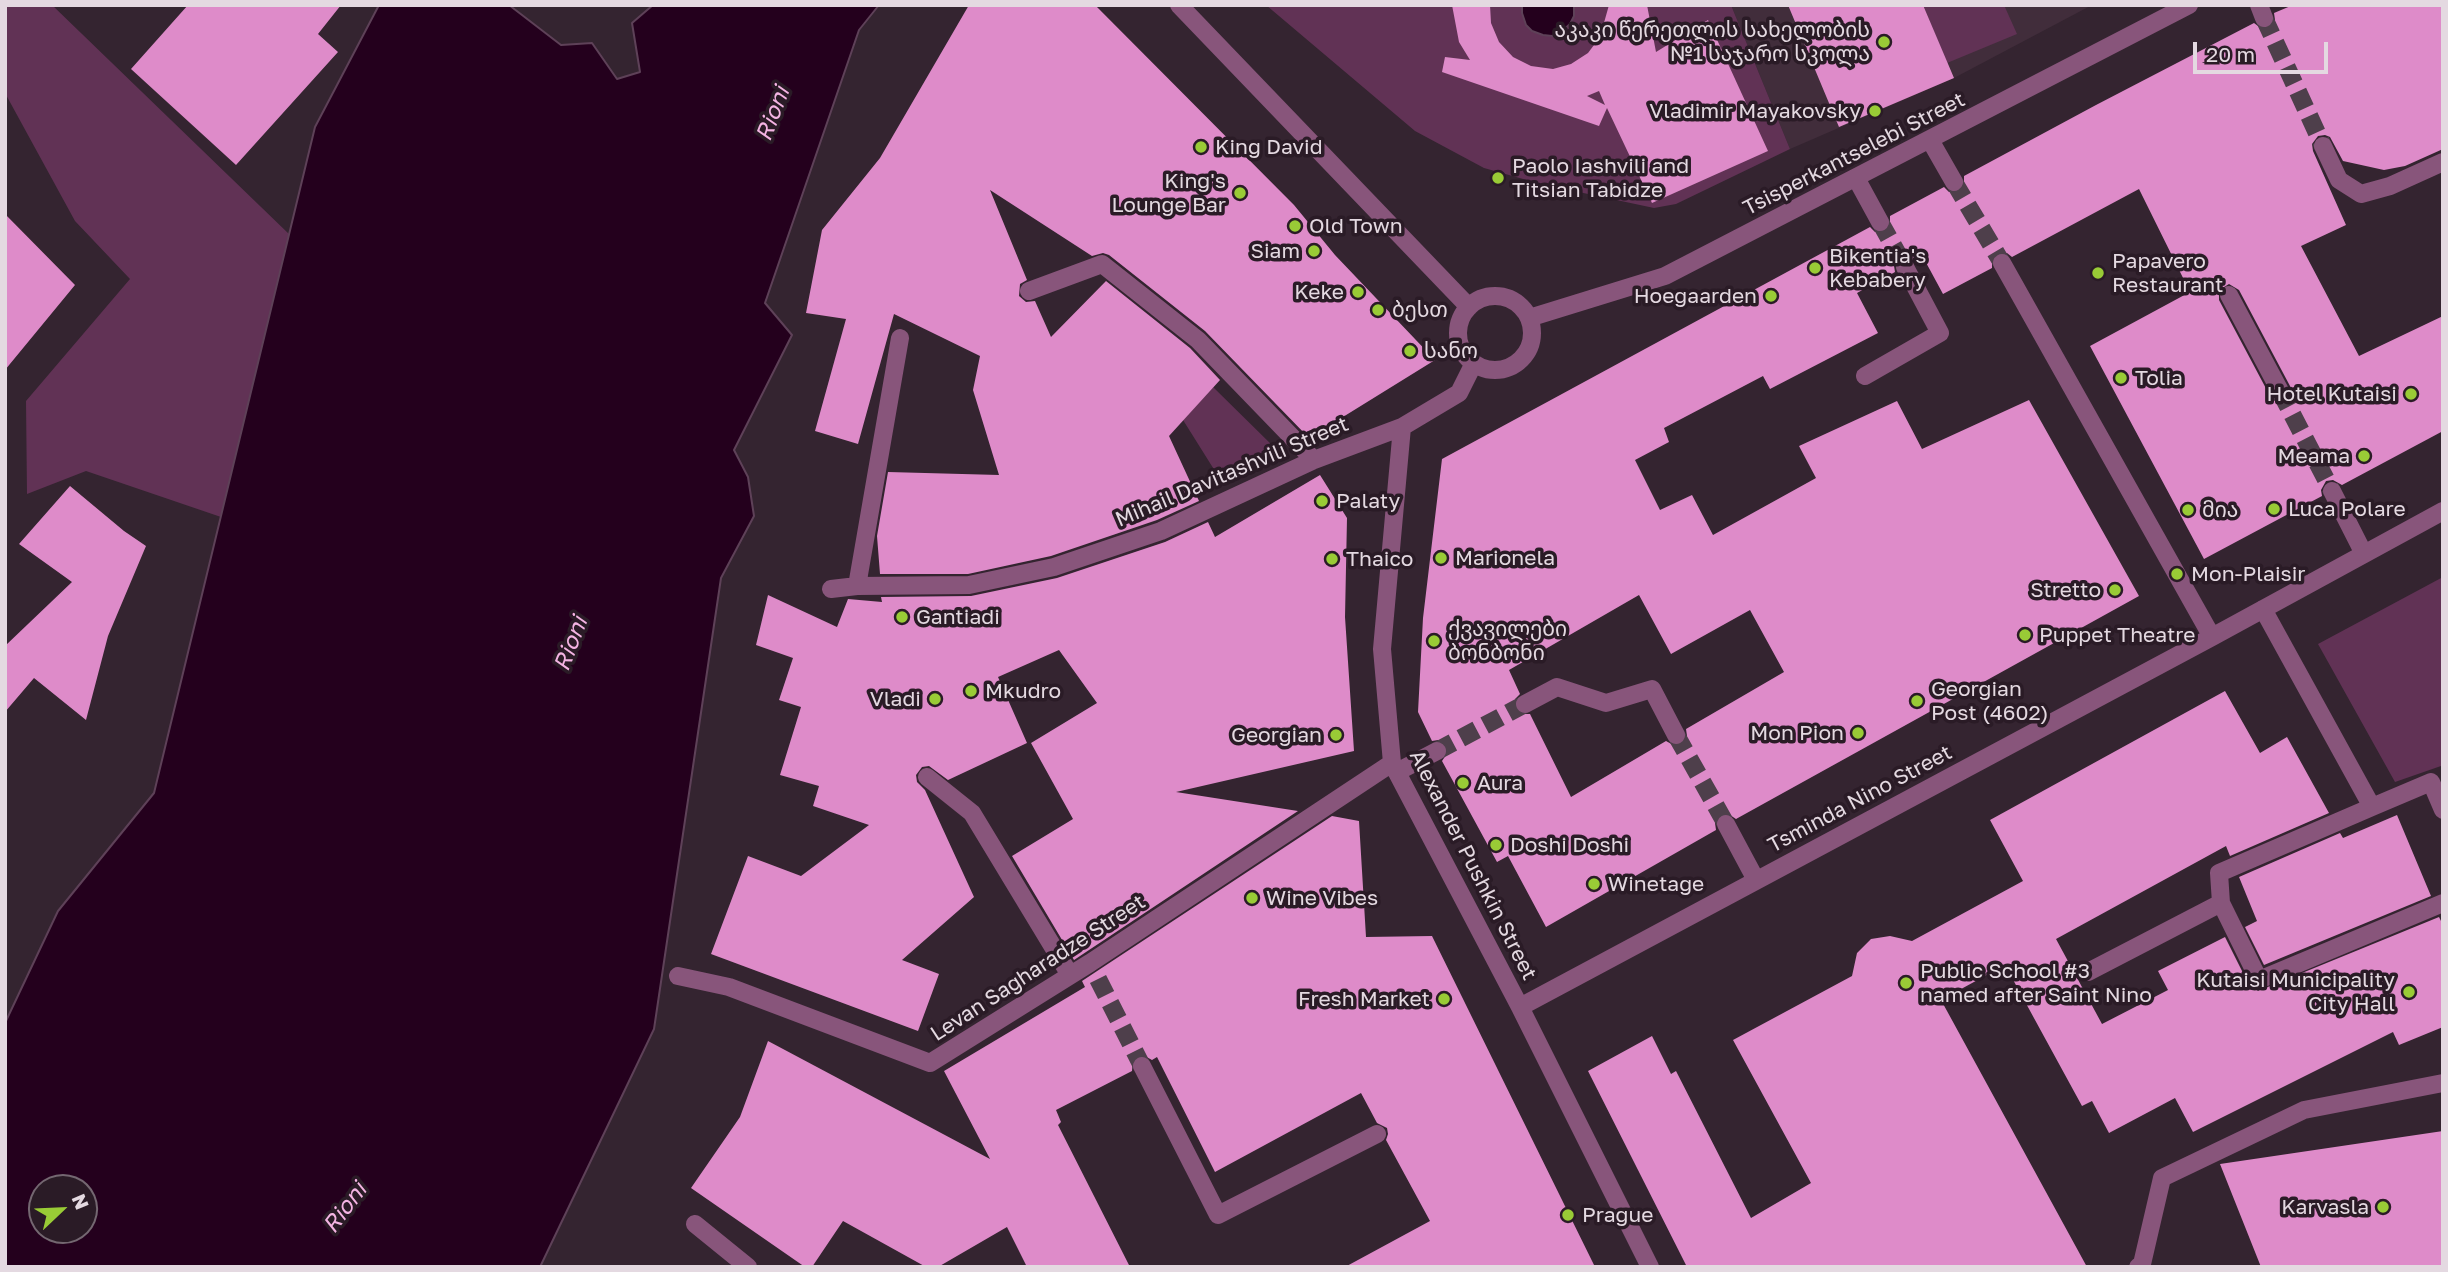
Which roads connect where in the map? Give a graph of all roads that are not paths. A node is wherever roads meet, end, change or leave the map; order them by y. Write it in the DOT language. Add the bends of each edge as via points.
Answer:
graph roads {
  1 [pos="1179,5"];
  2 [pos="2189,5"];
  3 [pos="1930,140"];
  4 [pos="2323,146"];
  5 [pos="2443,162"];
  6 [pos="1856,178"];
  7 [pos="1954,182"];
  8 [pos="1880,222"];
  9 [pos="2002,263"];
  10 [pos="1905,267"];
  11 [pos="1029,291"];
  12 [pos="2229,295"];
  13 [pos="1469,307"];
  14 [pos="1529,318"];
  15 [pos="900,338"];
  16 [pos="1474,363"];
  17 [pos="1865,376"];
  18 [pos="2280,391"];
  19 [pos="1402,427"];
  20 [pos="1314,460"];
  21 [pos="2332,491"];
  22 [pos="2443,511"];
  23 [pos="2364,554"];
  24 [pos="857,586"];
  25 [pos="831,589"];
  26 [pos="2263,609"];
  27 [pos="2212,637"];
  28 [pos="1525,704"];
  29 [pos="1676,735"];
  30 [pos="1437,751"];
  31 [pos="1395,767"];
  32 [pos="927,777"];
  33 [pos="2372,807"];
  34 [pos="2443,810"];
  35 [pos="1726,824"];
  36 [pos="1756,880"];
  37 [pos="2443,903"];
  38 [pos="2221,904"];
  39 [pos="2088,972"];
  40 [pos="1070,975"];
  41 [pos="678,976"];
  42 [pos="1520,1007"];
  43 [pos="1142,1066"];
  44 [pos="2443,1083"];
  45 [pos="1377,1134"];
  46 [pos="695,1224"];
  47 [pos="748,1267"];
  48 [pos="1650,1267"];
  49 [pos="2138,1267"];
  1 -- 13 [label="street"];
  2 -- 3 [label="street, Tsisperkantselebi Street"];
  3 -- 6 [label="street, Tsisperkantselebi Street"];
  3 -- 7 [label="street"];
  4 -- 5 [label="street" via="2339,180 2361,194 2390,187"];
  6 -- 8 [label="street"];
  6 -- 14 [label="street, Tsisperkantselebi Street" via="1665,276"];
  9 -- 27 [label="street"];
  10 -- 17 [label="street" via="1940,333"];
  11 -- 20 [label="street" via="1102,264 1198,340"];
  12 -- 18 [label="street"];
  13 -- 14 [label="street" via="1492,296 1507,298"];
  13 -- 16 [label="street" via="1458,333"];
  14 -- 16 [label="street" via="1530,346 1519,362 1501,370"];
  15 -- 24 [label="street"];
  16 -- 19 [label="street" via="1459,393"];
  19 -- 20 [label="street, Mihail Davitashvili Street"];
  19 -- 31 [label="street, Alexander Pushkin Street" via="1381,649"];
  20 -- 24 [label="street, Mihail Davitashvili Street" via="1161,531 1054,567 969,585"];
  21 -- 23 [label="street"];
  22 -- 23 [label="street, Tsminda Nino Street"];
  23 -- 26 [label="street, Tsminda Nino Street"];
  24 -- 25 [label="street, Mihail Davitashvili Street"];
  26 -- 27 [label="street, Tsminda Nino Street"];
  26 -- 33 [label="street"];
  27 -- 36 [label="street, Tsminda Nino Street"];
  28 -- 29 [label="street" via="1557,687 1606,703 1652,689"];
  30 -- 31 [label="street, Levan Sagharadze Street"];
  31 -- 40 [label="street, Levan Sagharadze Street" via="1094,971"];
  31 -- 42 [label="street, Alexander Pushkin Street"];
  32 -- 40 [label="street" via="972,813"];
  33 -- 34 [label="street" via="2431,782"];
  33 -- 38 [label="street" via="2219,873"];
  35 -- 36 [label="street"];
  36 -- 42 [label="street, Tsminda Nino Street"];
  37 -- 38 [label="street" via="2259,980"];
  38 -- 39 [label="street"];
  40 -- 41 [label="street, Levan Sagharadze Street" via="930,1063 729,987"];
  42 -- 48 [label="street, Alexander Pushkin Street"];
  43 -- 45 [label="street" via="1218,1215"];
  44 -- 49 [label="street" via="2304,1110 2162,1178"];
  46 -- 47 [label="street"];
}
